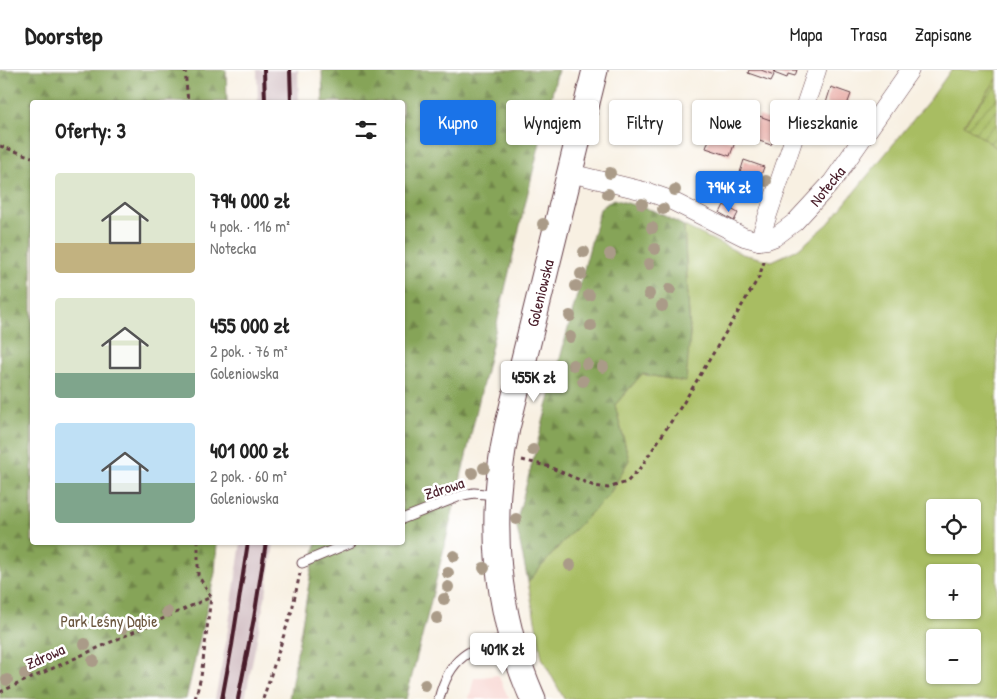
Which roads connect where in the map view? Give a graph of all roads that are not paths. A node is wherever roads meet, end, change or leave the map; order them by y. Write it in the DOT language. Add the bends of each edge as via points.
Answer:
graph roads {
  1 [pos="595,70"];
  2 [pos="817,70"];
  3 [pos="910,70"];
  4 [pos="570,173"];
  5 [pos="759,241"];
  6 [pos="498,495"];
  7 [pos="405,519"];
  8 [pos="345,545"];
  9 [pos="302,563"];
  10 [pos="511,636"];
  11 [pos="439,699"];
  12 [pos="533,699"];
  1 -- 4 [label="street, Goleniowska"];
  2 -- 5 [label="street"];
  3 -- 5 [label="street, Notecka" via="832,182 795,222 775,237"];
  4 -- 5 [label="street" via="668,199 744,237"];
  4 -- 6 [label="street, Goleniowska" via="502,456"];
  6 -- 7 [label="lane, Zdrowa" via="463,495"];
  6 -- 10 [label="street, Goleniowska" via="496,529 500,583"];
  8 -- 9 [label="lane"];
  10 -- 11 [label="lane" via="474,650 458,660 445,678"];
  10 -- 12 [label="street, Goleniowska"];
}
